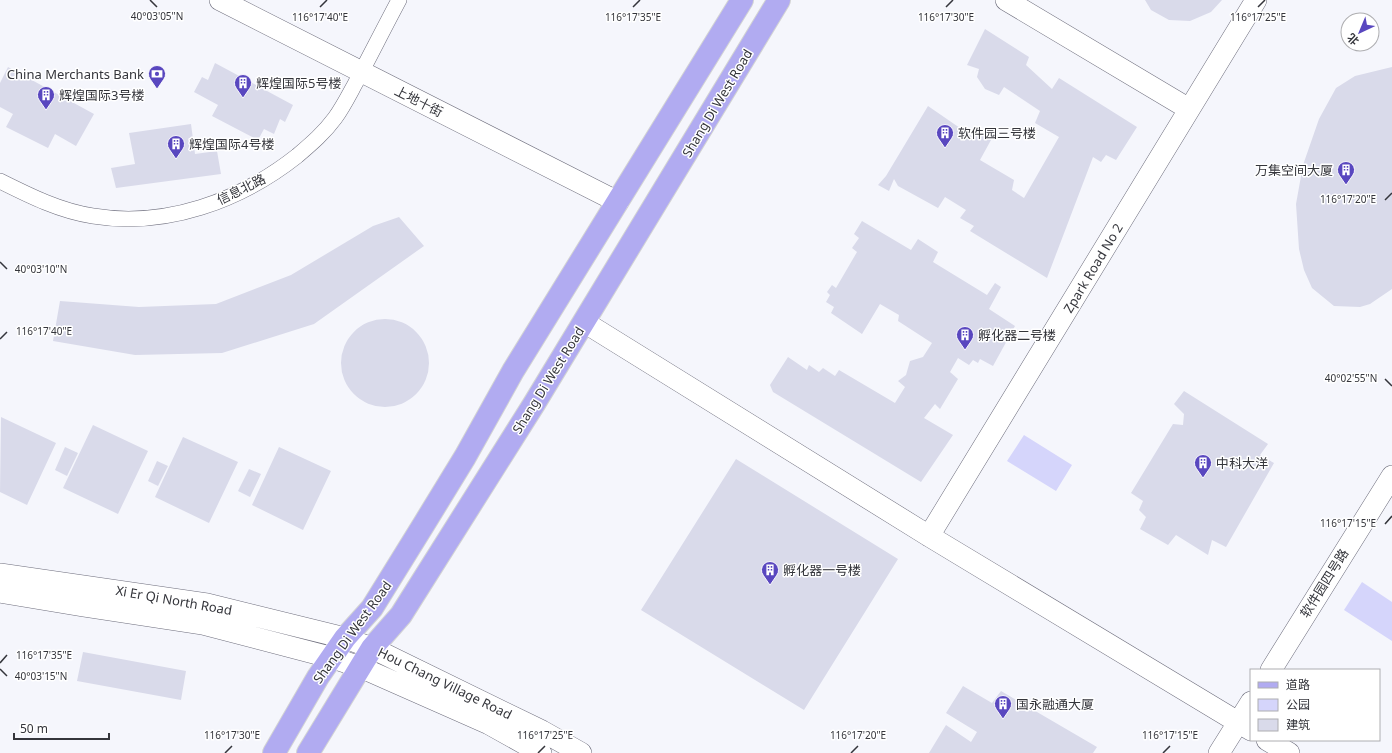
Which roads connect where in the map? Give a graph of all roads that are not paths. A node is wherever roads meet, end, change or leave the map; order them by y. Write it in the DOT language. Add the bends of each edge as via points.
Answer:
graph roads {
  1 [pos="220,0"];
  2 [pos="398,0"];
  3 [pos="742,0"];
  4 [pos="779,0"];
  5 [pos="1006,0"];
  6 [pos="1256,0"];
  7 [pos="362,72"];
  8 [pos="1190,109"];
  9 [pos="0,181"];
  10 [pos="618,202"];
  11 [pos="584,322"];
  12 [pos="1392,476"];
  13 [pos="929,536"];
  14 [pos="0,574"];
  15 [pos="0,592"];
  16 [pos="345,638"];
  17 [pos="372,648"];
  18 [pos="333,658"];
  19 [pos="360,667"];
  20 [pos="1272,669"];
  21 [pos="1250,706"];
  22 [pos="1245,726"];
  23 [pos="1269,741"];
  24 [pos="274,753"];
  25 [pos="308,753"];
  26 [pos="541,753"];
  27 [pos="581,753"];
  28 [pos="1219,753"];
  29 [pos="1289,753"];
  1 -- 7 [label="street, 上地十街"];
  2 -- 7 [label="street, 信息北路"];
  3 -- 10 [label="main road, Shang Di West Road"];
  4 -- 11 [label="main road, Shang Di West Road"];
  5 -- 8 [label="street"];
  6 -- 8 [label="street, Zpark Road No 2"];
  7 -- 9 [label="street, 信息北路" via="335,118 316,140 281,168 245,190 214,203 154,218 92,216 55,207"];
  7 -- 10 [label="street, 上地十街"];
  8 -- 13 [label="street, Zpark Road No 2"];
  10 -- 16 [label="main road, Shang Di West Road" via="513,371 465,457 372,608"];
  11 -- 13 [label="street"];
  11 -- 17 [label="main road, Shang Di West Road" via="401,615"];
  12 -- 20 [label="street, 软件园四号路"];
  13 -- 22 [label="street"];
  14 -- 16 [label="street, Xi Er Qi North Road" via="207,604"];
  15 -- 18 [label="street, Xi Er Qi North Road" via="203,624"];
  16 -- 17 [label="street, Xi Er Qi North Road"];
  16 -- 18 [label="main road, Shang Di West Road"];
  17 -- 19 [label="main road, Shang Di West Road"];
  17 -- 27 [label="street, Hou Chang Village Road" via="542,731"];
  18 -- 19 [label="street, Xi Er Qi North Road"];
  18 -- 24 [label="main road, Shang Di West Road" via="318,677"];
  19 -- 25 [label="main road, Shang Di West Road"];
  19 -- 26 [label="street, Hou Chang Village Road" via="489,724"];
  21 -- 22 [label="street"];
  22 -- 28 [label="street"];
  23 -- 29 [label="street"];
}
